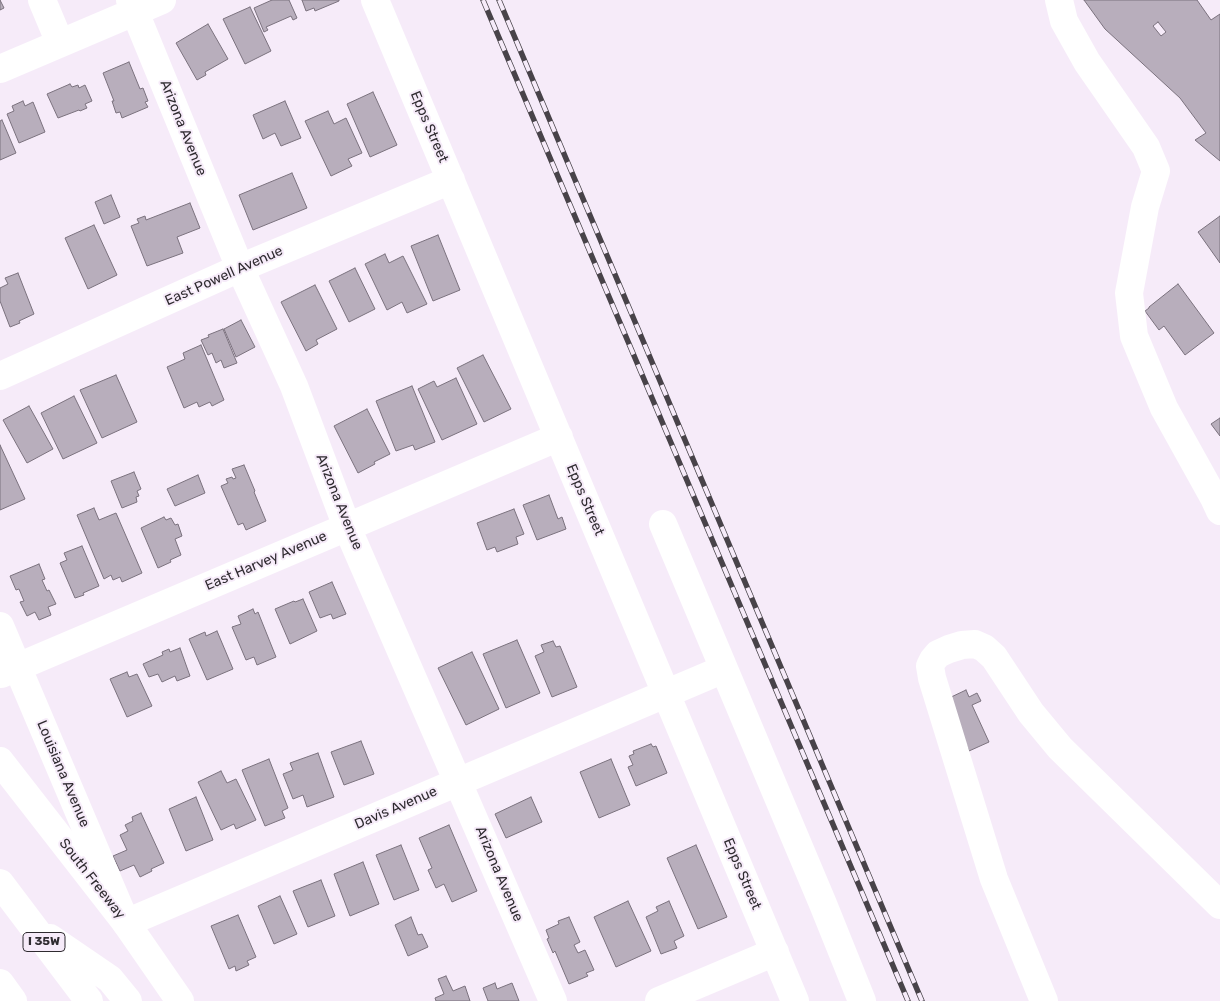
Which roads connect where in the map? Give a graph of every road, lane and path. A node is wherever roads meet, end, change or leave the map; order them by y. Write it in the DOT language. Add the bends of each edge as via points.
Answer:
graph roads {
  1 [pos="42,0"];
  2 [pos="162,0"];
  3 [pos="375,0"];
  4 [pos="1060,0"];
  5 [pos="132,6"];
  6 [pos="60,43"];
  7 [pos="0,69"];
  8 [pos="451,180"];
  9 [pos="240,268"];
  10 [pos="0,376"];
  11 [pos="559,437"];
  12 [pos="1220,511"];
  13 [pos="663,524"];
  14 [pos="348,527"];
  15 [pos="0,626"];
  16 [pos="724,669"];
  17 [pos="9,670"];
  18 [pos="667,694"];
  19 [pos="0,760"];
  20 [pos="459,782"];
  21 [pos="0,882"];
  22 [pos="1220,905"];
  23 [pos="126,923"];
  24 [pos="33,927"];
  25 [pos="775,952"];
  26 [pos="0,983"];
  27 [pos="13,1001"];
  28 [pos="89,1001"];
  29 [pos="128,1001"];
  30 [pos="180,1001"];
  31 [pos="553,1001"];
  32 [pos="659,1001"];
  33 [pos="795,1001"];
  34 [pos="862,1001"];
  35 [pos="1044,1001"];
  1 -- 6 [label="main road"];
  2 -- 5 [label="main road"];
  3 -- 8 [label="main road, Epps Street"];
  4 -- 12 [label="main road" via="1068,29 1146,147 1156,171 1145,207 1129,293 1134,336 1164,408"];
  5 -- 6 [label="main road"];
  5 -- 9 [label="main road, Arizona Avenue"];
  6 -- 7 [label="main road"];
  8 -- 9 [label="main road, East Powell Avenue"];
  8 -- 11 [label="main road, Epps Street"];
  9 -- 10 [label="main road, East Powell Avenue"];
  9 -- 14 [label="main road, Arizona Avenue" via="294,386"];
  11 -- 14 [label="main road, East Harvey Avenue"];
  11 -- 18 [label="main road, Epps Street"];
  13 -- 16 [label="main road"];
  14 -- 17 [label="main road, East Harvey Avenue"];
  14 -- 20 [label="main road, Arizona Avenue"];
  15 -- 17 [label="main road, Louisiana Avenue"];
  16 -- 18 [label="main road, Davis Avenue"];
  16 -- 34 [label="main road"];
  17 -- 23 [label="main road, Louisiana Avenue"];
  18 -- 20 [label="main road, Davis Avenue"];
  18 -- 25 [label="main road, Epps Street"];
  19 -- 23 [label="main road, South Freeway"];
  20 -- 23 [label="main road, Davis Avenue"];
  20 -- 31 [label="main road, Arizona Avenue"];
  21 -- 24 [label="main road, I 35W"];
  22 -- 35 [label="main road" via="1060,748 1031,713 994,657 984,648 975,644 962,645 938,654 930,666 932,678 994,880"];
  23 -- 30 [label="main road, South Freeway"];
  24 -- 28 [label="main road, I 35W"];
  24 -- 29 [label="main road" via="110,979"];
  25 -- 32 [label="main road"];
  25 -- 33 [label="main road, Epps Street"];
  26 -- 27 [label="main road"];
}
